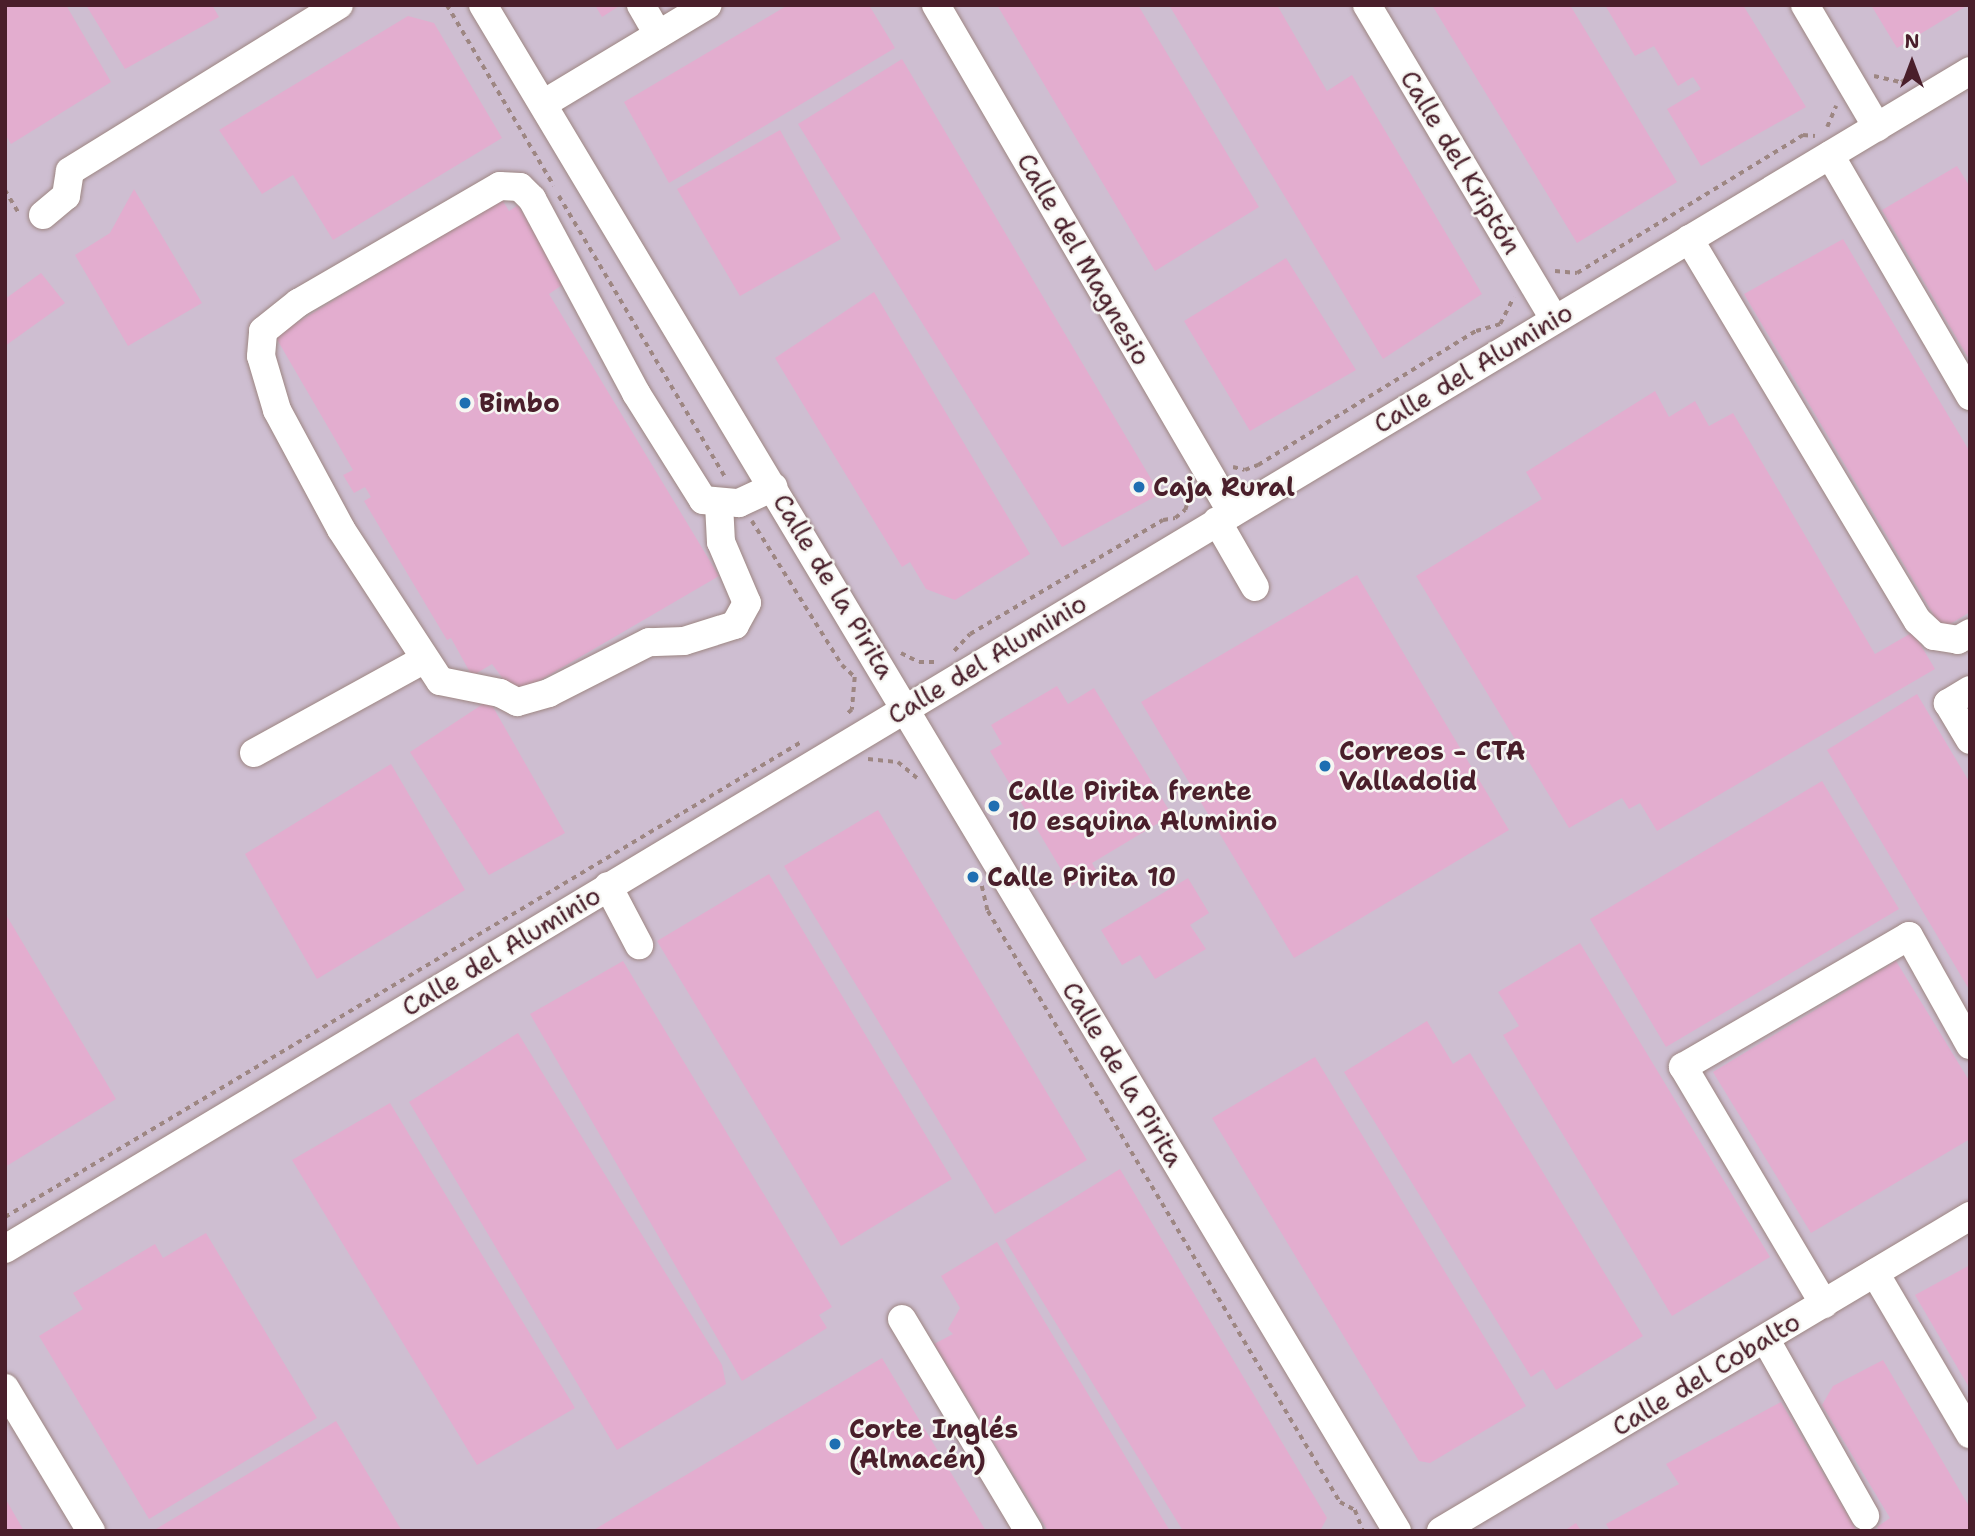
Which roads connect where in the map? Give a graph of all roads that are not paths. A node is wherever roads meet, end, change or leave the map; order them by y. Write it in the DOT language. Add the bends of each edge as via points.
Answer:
graph roads {
  1 [pos="339,5"];
  2 [pos="483,5"];
  3 [pos="641,5"];
  4 [pos="709,5"];
  5 [pos="936,5"];
  6 [pos="1367,5"];
  7 [pos="1805,5"];
  8 [pos="658,35"];
  9 [pos="1970,71"];
  10 [pos="543,104"];
  11 [pos="1877,127"];
  12 [pos="1830,155"];
  13 [pos="43,215"];
  14 [pos="1689,239"];
  15 [pos="1554,319"];
  16 [pos="1970,396"];
  17 [pos="774,487"];
  18 [pos="730,503"];
  19 [pos="1224,517"];
  20 [pos="1255,587"];
  21 [pos="1970,633"];
  22 [pos="425,659"];
  23 [pos="1970,690"];
  24 [pos="906,706"];
  25 [pos="1970,740"];
  26 [pos="254,753"];
  27 [pos="608,886"];
  28 [pos="639,945"];
  29 [pos="1970,1045"];
  30 [pos="1970,1216"];
  31 [pos="5,1249"];
  32 [pos="1875,1273"];
  33 [pos="1824,1304"];
  34 [pos="902,1319"];
  35 [pos="1766,1339"];
  36 [pos="5,1388"];
  37 [pos="1970,1434"];
  38 [pos="1865,1516"];
  39 [pos="91,1531"];
  40 [pos="1029,1531"];
  41 [pos="1397,1531"];
  42 [pos="1441,1531"];
  1 -- 13 [label="street" via="70,171 66,196"];
  2 -- 10 [label="street, Calle de la Pirita"];
  3 -- 8 [label="street"];
  4 -- 8 [label="street"];
  5 -- 19 [label="street, Calle del Magnesio"];
  6 -- 15 [label="street, Calle del Kriptón"];
  7 -- 11 [label="street"];
  8 -- 10 [label="street"];
  9 -- 11 [label="street, Calle del Aluminio"];
  10 -- 17 [label="street, Calle de la Pirita"];
  11 -- 12 [label="street, Calle del Aluminio"];
  12 -- 14 [label="street, Calle del Aluminio"];
  12 -- 16 [label="street"];
  14 -- 15 [label="street, Calle del Aluminio"];
  14 -- 21 [label="street" via="1919,621 1934,636 1958,640"];
  15 -- 19 [label="street, Calle del Aluminio"];
  17 -- 18 [label="street"];
  17 -- 24 [label="street, Calle de la Pirita"];
  18 -- 22 [label="street" via="721,542 747,603 735,625 684,641 649,642 549,693 517,702 500,693 440,681"];
  18 -- 22 [label="street" via="703,500 636,393 532,199 520,187 500,187 298,303 263,331 261,356 277,410 341,529"];
  19 -- 20 [label="street, Calle del Magnesio"];
  19 -- 24 [label="street, Calle del Aluminio"];
  22 -- 26 [label="street"];
  23 -- 25 [label="street" via="1948,703"];
  24 -- 27 [label="street, Calle del Aluminio"];
  24 -- 41 [label="street, Calle de la Pirita"];
  27 -- 28 [label="street"];
  27 -- 31 [label="street, Calle del Aluminio"];
  29 -- 33 [label="street" via="1909,936 1683,1067"];
  30 -- 32 [label="street, Calle del Cobalto"];
  32 -- 33 [label="street, Calle del Cobalto"];
  32 -- 37 [label="street"];
  33 -- 35 [label="street, Calle del Cobalto"];
  34 -- 40 [label="street"];
  35 -- 38 [label="street"];
  35 -- 42 [label="street, Calle del Cobalto"];
  36 -- 39 [label="street"];
}
